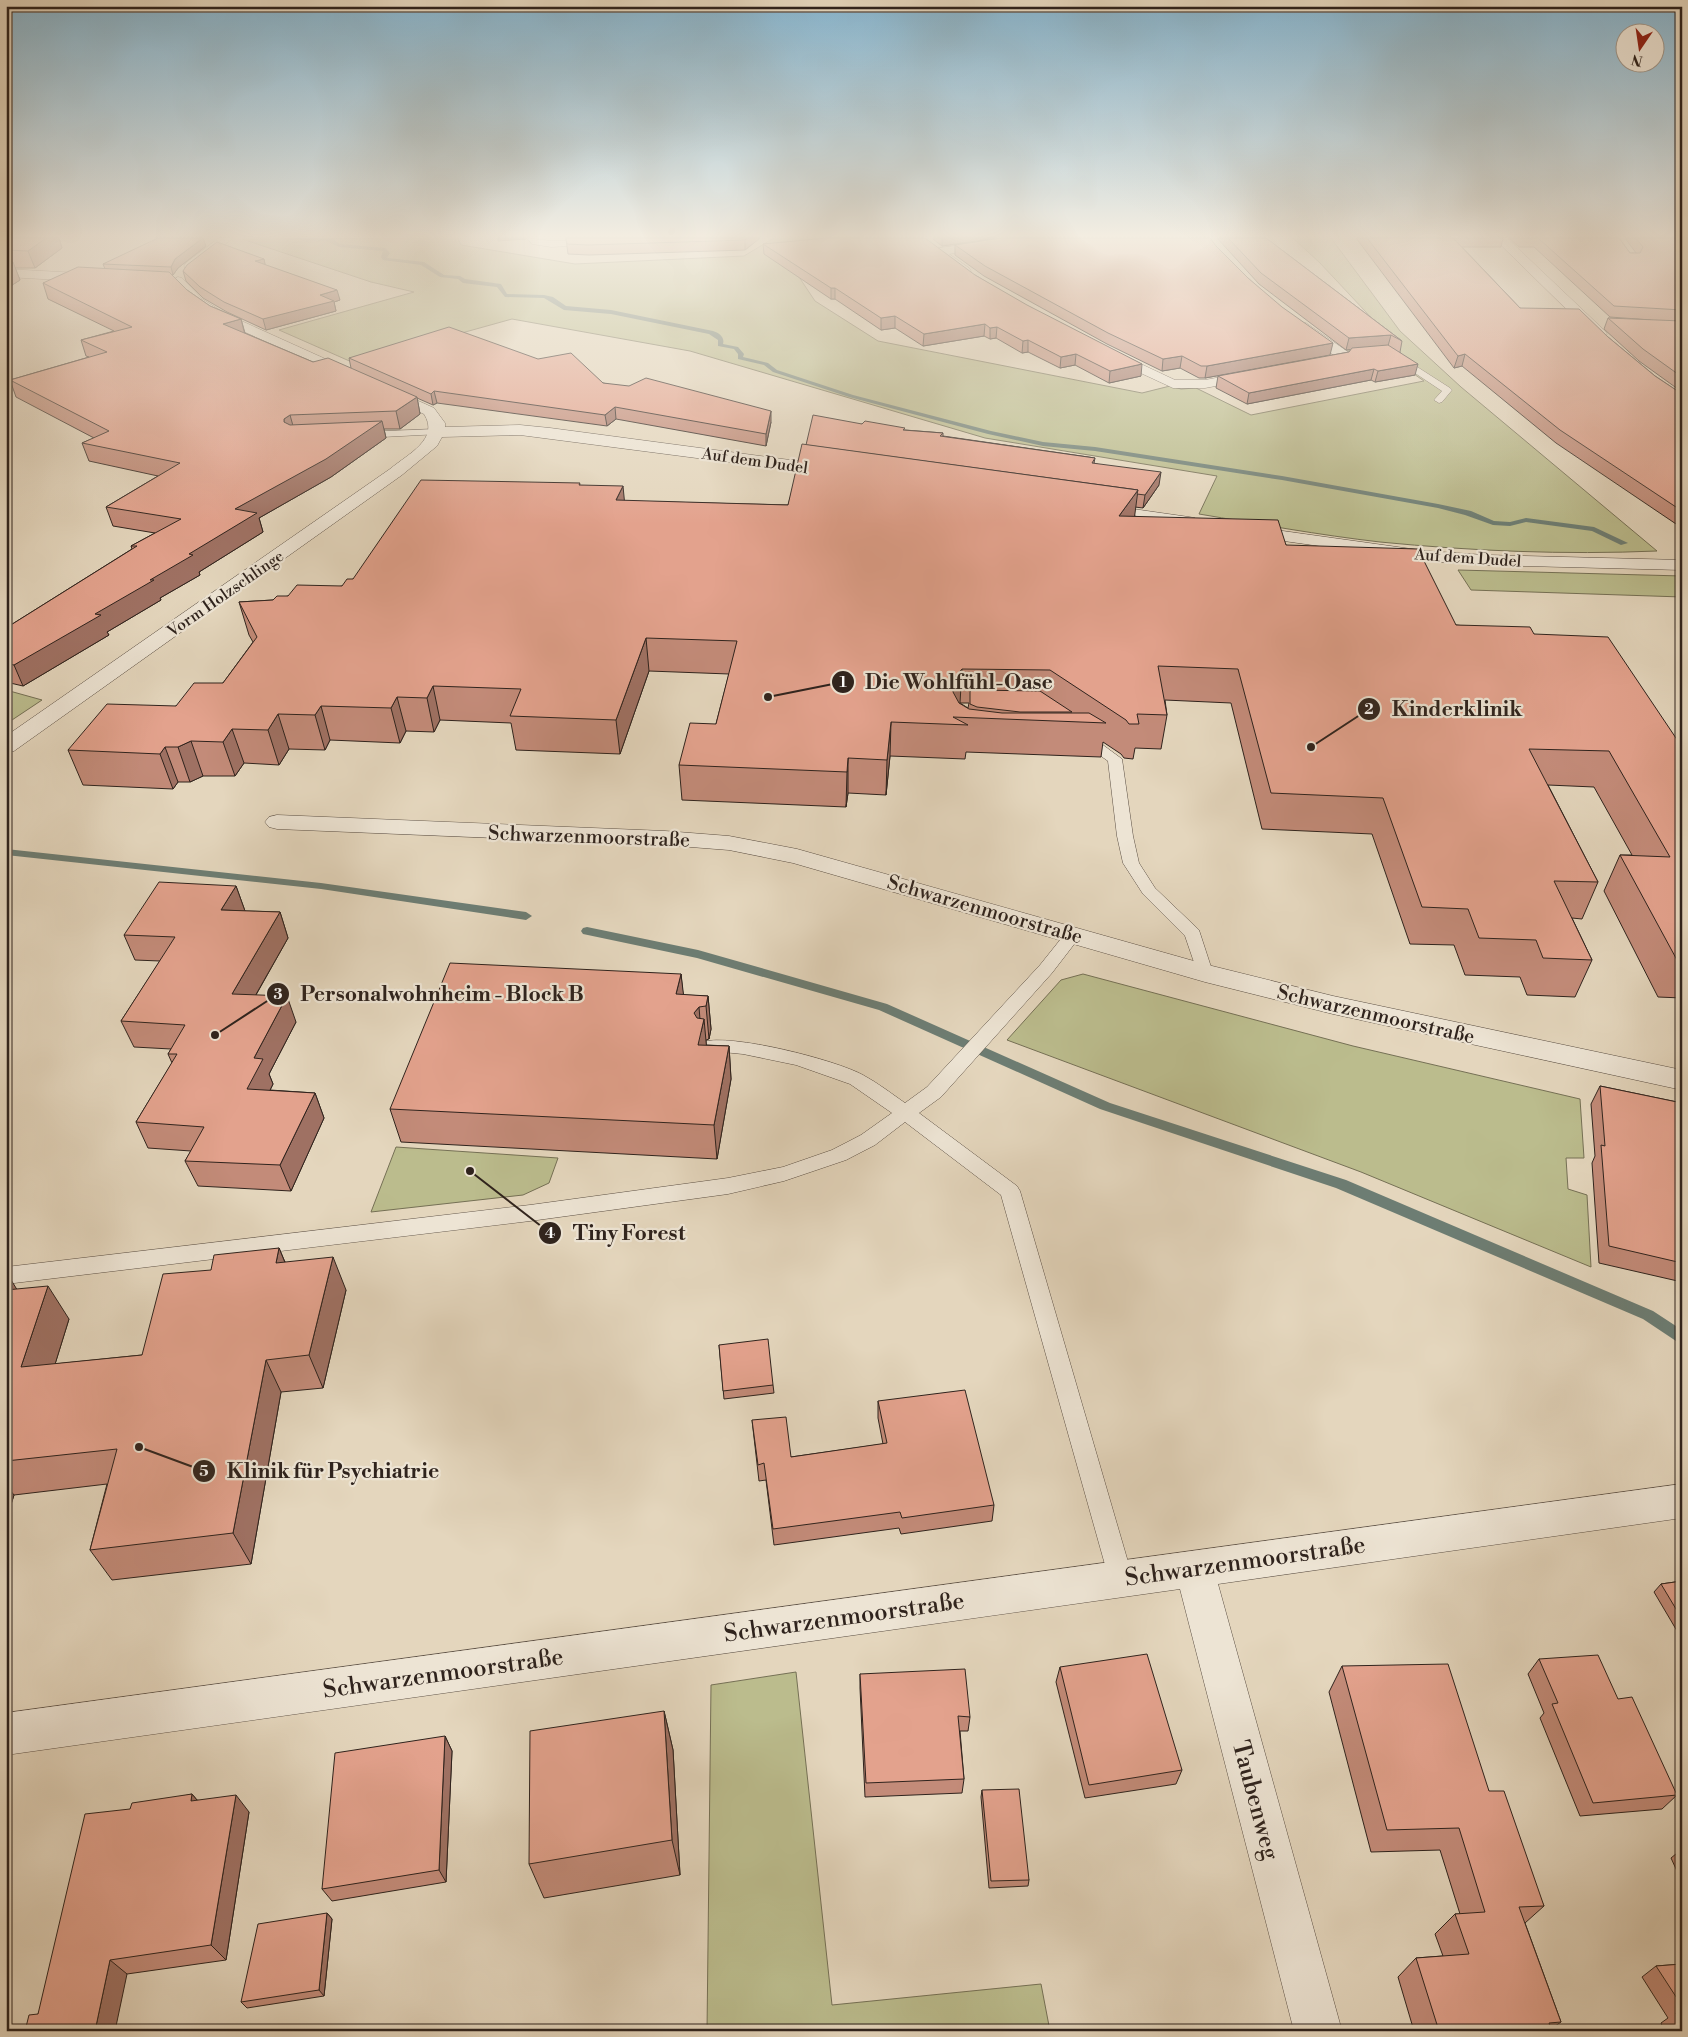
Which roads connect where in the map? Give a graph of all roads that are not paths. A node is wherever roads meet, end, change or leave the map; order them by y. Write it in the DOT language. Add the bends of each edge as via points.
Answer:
graph roads {
  1 [pos="258,333"];
  2 [pos="1314,333"];
  3 [pos="1599,333"];
  4 [pos="1609,341"];
  5 [pos="1100,349"];
  6 [pos="1388,351"];
  7 [pos="1292,368"];
  8 [pos="1263,373"];
  9 [pos="1440,400"];
  10 [pos="437,432"];
  11 [pos="352,436"];
  12 [pos="847,472"];
  13 [pos="1080,506"];
  14 [pos="1207,525"];
  15 [pos="1226,528"];
  16 [pos="1682,565"];
  17 [pos="1072,736"];
  18 [pos="6,746"];
  19 [pos="277,822"];
  20 [pos="1074,934"];
  21 [pos="1205,973"];
  22 [pos="708,1046"];
  23 [pos="1682,1080"];
  24 [pos="906,1113"];
  25 [pos="6,1276"];
  26 [pos="1682,1501"];
  27 [pos="1194,1569"];
  28 [pos="1121,1579"];
  29 [pos="6,1734"];
  30 [pos="1318,2031"];
  1 -- 10 [label="street" via="428,411 437,423"];
  2 -- 7 [label="street" via="1348,354 1341,359"];
  3 -- 4 [label="street"];
  5 -- 8 [label="street" via="1166,381 1182,385"];
  6 -- 9 [label="lane" via="1447,390"];
  10 -- 11 [label="lane"];
  10 -- 12 [label="street, Auf dem Dudel" via="520,430"];
  10 -- 18 [label="street, Vorm Holzschlinge" via="432,444 396,472"];
  13 -- 14 [label="street"];
  15 -- 16 [label="street, Auf dem Dudel" via="1426,556"];
  17 -- 21 [label="lane" via="1090,742 1115,759 1131,863 1149,890 1193,934"];
  19 -- 20 [label="street, Schwarzenmoorstraße" via="729,843 797,856"];
  20 -- 21 [label="street, Schwarzenmoorstraße"];
  20 -- 24 [label="lane" via="951,1074"];
  21 -- 23 [label="street, Schwarzenmoorstraße" via="1333,1005"];
  22 -- 24 [label="lane" via="743,1048 798,1059 856,1079"];
  24 -- 25 [label="lane" via="868,1140 839,1155 784,1174 728,1186"];
  24 -- 28 [label="lane" via="1010,1191"];
  26 -- 27 [label="street, Schwarzenmoorstraße"];
  27 -- 28 [label="street, Schwarzenmoorstraße"];
  27 -- 30 [label="street, Taubenweg"];
  28 -- 29 [label="street, Schwarzenmoorstraße"];
}
